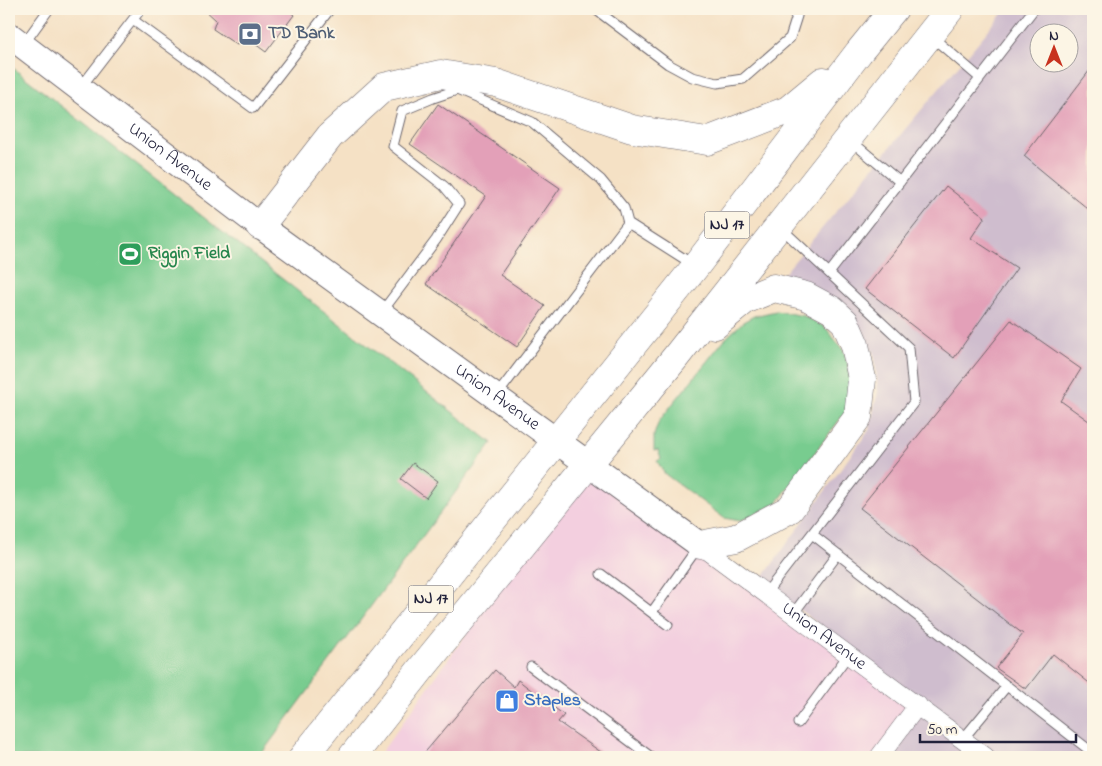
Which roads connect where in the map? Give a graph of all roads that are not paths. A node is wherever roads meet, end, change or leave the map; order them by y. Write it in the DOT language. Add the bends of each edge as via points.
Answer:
graph roads {
  1 [pos="49,9"];
  2 [pos="141,9"];
  3 [pos="330,9"];
  4 [pos="595,9"];
  5 [pos="787,9"];
  6 [pos="950,9"];
  7 [pos="1034,9"];
  8 [pos="888,11"];
  9 [pos="133,20"];
  10 [pos="930,34"];
  11 [pos="15,40"];
  12 [pos="859,52"];
  13 [pos="980,78"];
  14 [pos="79,89"];
  15 [pos="848,138"];
  16 [pos="900,182"];
  17 [pos="628,223"];
  18 [pos="260,226"];
  19 [pos="779,226"];
  20 [pos="696,266"];
  21 [pos="830,272"];
  22 [pos="381,313"];
  23 [pos="675,358"];
  24 [pos="496,396"];
  25 [pos="558,440"];
  26 [pos="589,464"];
  27 [pos="812,534"];
  28 [pos="700,545"];
  29 [pos="838,554"];
  30 [pos="601,574"];
  31 [pos="766,593"];
  32 [pos="652,612"];
  33 [pos="793,614"];
  34 [pos="668,625"];
  35 [pos="849,654"];
  36 [pos="531,667"];
  37 [pos="1006,687"];
  38 [pos="918,705"];
  39 [pos="798,723"];
  40 [pos="963,739"];
  41 [pos="1093,753"];
  42 [pos="304,757"];
  43 [pos="352,757"];
  44 [pos="651,757"];
  45 [pos="879,757"];
  46 [pos="986,757"];
  1 -- 11 [label="lane"];
  2 -- 9 [label="lane"];
  3 -- 9 [label="lane" via="253,108"];
  4 -- 5 [label="lane" via="668,64 692,77 717,83 743,79 790,38 797,16"];
  6 -- 10 [label="highway, NJ 17"];
  7 -- 13 [label="lane"];
  8 -- 12 [label="highway, NJ 17"];
  9 -- 14 [label="lane"];
  10 -- 13 [label="lane"];
  10 -- 15 [label="highway, NJ 17"];
  11 -- 14 [label="street, Union Avenue"];
  12 -- 18 [label="highway" via="788,110 707,141 632,128 496,83 441,74 384,88 330,136"];
  12 -- 20 [label="highway, NJ 17"];
  13 -- 16 [label="lane"];
  14 -- 18 [label="street, Union Avenue"];
  15 -- 16 [label="lane"];
  15 -- 19 [label="highway, NJ 17"];
  16 -- 21 [label="lane"];
  17 -- 20 [label="lane"];
  17 -- 22 [label="lane" via="624,208 601,180 532,122 458,90 433,98 402,112 393,146 444,186 458,204 436,240"];
  17 -- 24 [label="lane"];
  18 -- 22 [label="street, Union Avenue"];
  19 -- 21 [label="lane"];
  19 -- 23 [label="highway, NJ 17"];
  20 -- 25 [label="highway, NJ 17"];
  21 -- 27 [label="lane" via="909,348 914,402"];
  22 -- 24 [label="street, Union Avenue"];
  23 -- 26 [label="highway, NJ 17"];
  23 -- 28 [label="highway" via="745,300 774,288 806,296 832,310 845,322 855,345 862,378 858,417 790,509 736,538"];
  24 -- 25 [label="street, Union Avenue"];
  25 -- 26 [label="street, Union Avenue"];
  25 -- 42 [label="highway, NJ 17"];
  26 -- 28 [label="street, Union Avenue"];
  26 -- 43 [label="highway, NJ 17"];
  27 -- 29 [label="lane"];
  27 -- 31 [label="lane"];
  28 -- 31 [label="street, Union Avenue"];
  28 -- 32 [label="lane"];
  29 -- 33 [label="lane"];
  29 -- 37 [label="lane"];
  30 -- 32 [label="lane"];
  31 -- 33 [label="street, Union Avenue"];
  32 -- 34 [label="lane"];
  33 -- 35 [label="street, Union Avenue"];
  35 -- 38 [label="street, Union Avenue"];
  35 -- 39 [label="lane"];
  36 -- 44 [label="lane"];
  37 -- 40 [label="lane"];
  37 -- 41 [label="lane"];
  38 -- 40 [label="street, Union Avenue"];
  38 -- 45 [label="street"];
  40 -- 46 [label="street, Union Avenue"];
}
